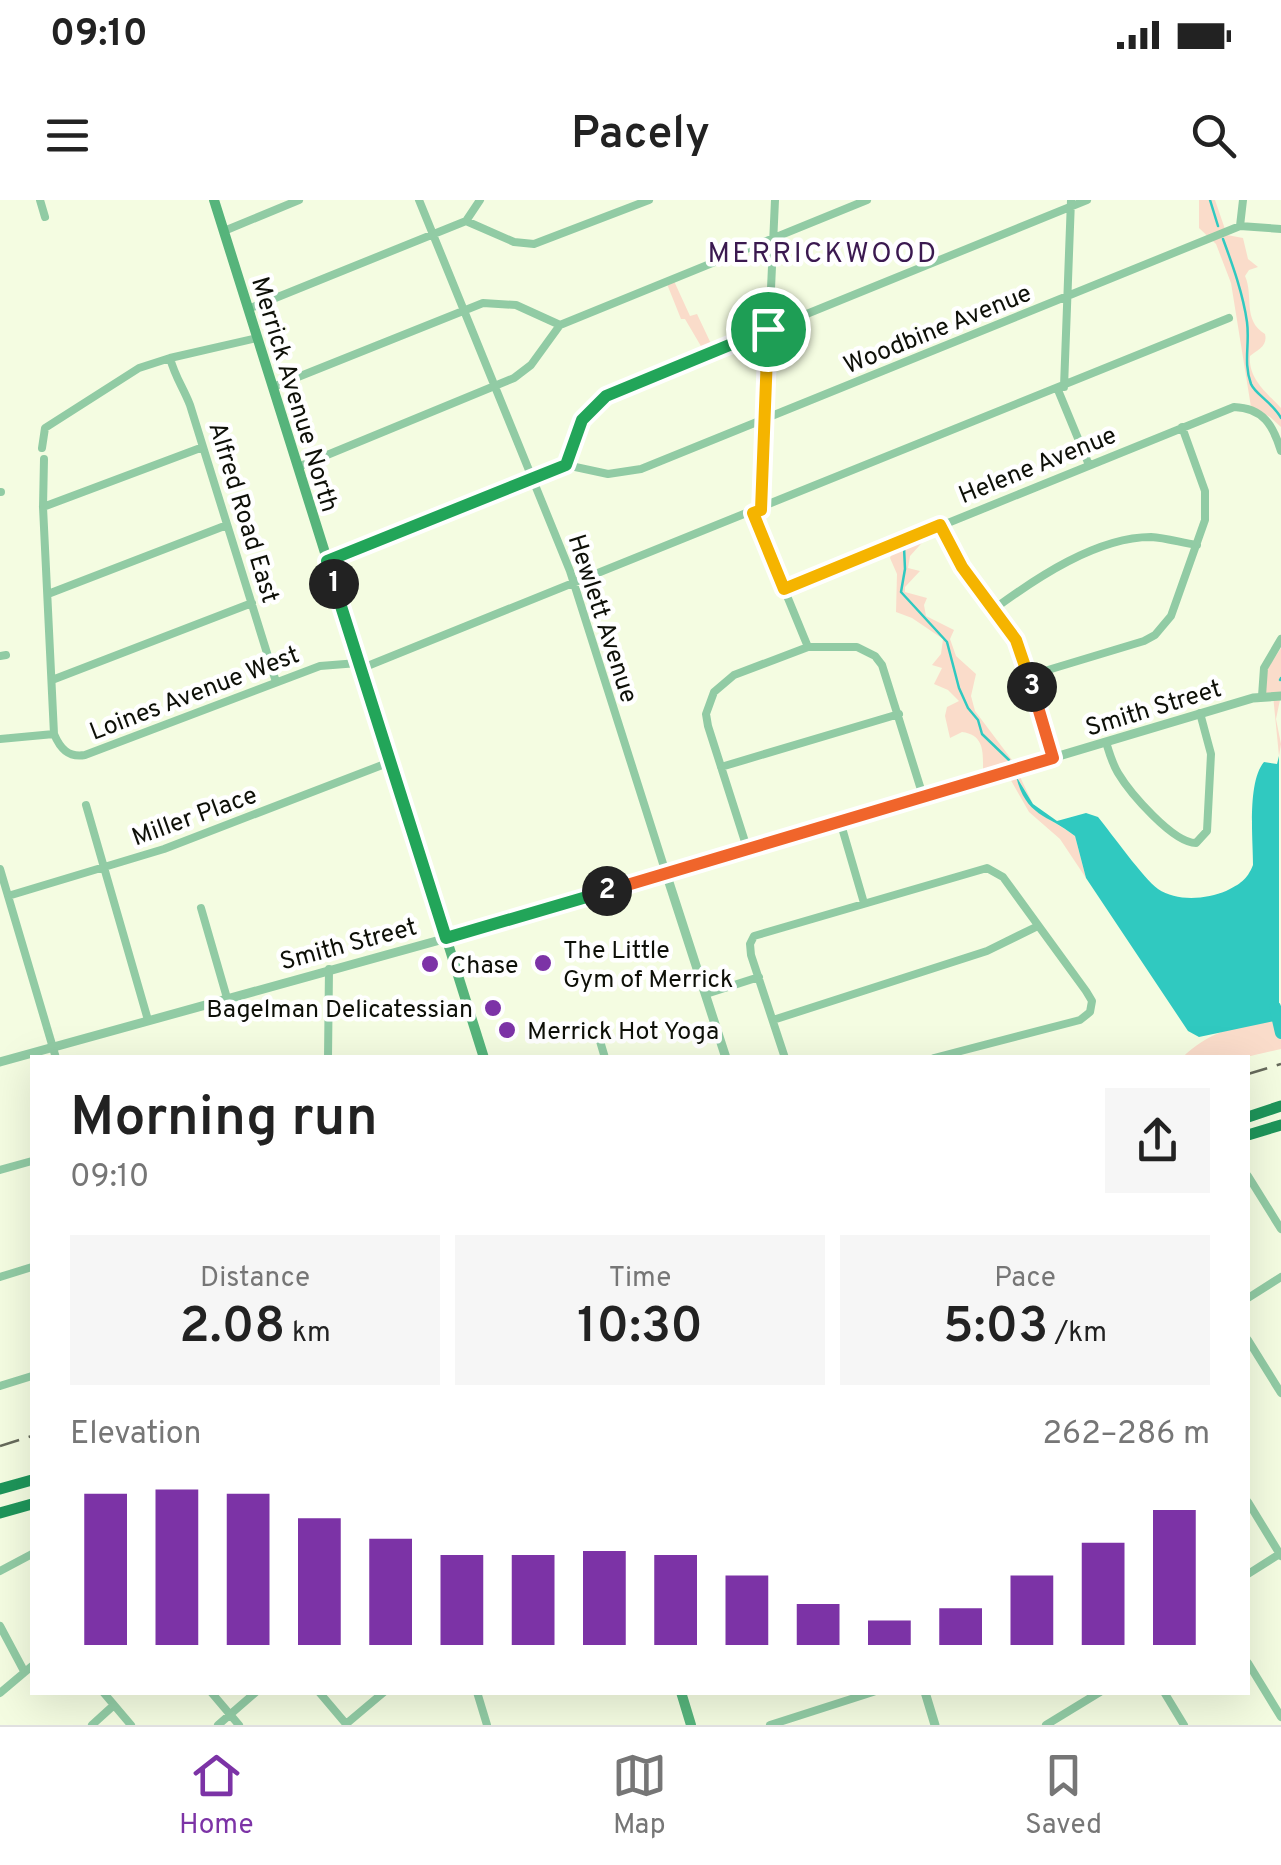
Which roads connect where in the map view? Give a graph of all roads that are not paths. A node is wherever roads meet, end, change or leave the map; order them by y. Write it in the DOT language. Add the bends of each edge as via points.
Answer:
graph roads {
  1 [pos="40,200"];
  2 [pos="214,200"];
  3 [pos="299,200"];
  4 [pos="419,200"];
  5 [pos="480,200"];
  6 [pos="649,200"];
  7 [pos="775,200"];
  8 [pos="867,200"];
  9 [pos="1087,200"];
  10 [pos="1243,200"];
  11 [pos="1071,203"];
  12 [pos="45,216"];
  13 [pos="466,220"];
  14 [pos="1240,226"];
  15 [pos="1281,229"];
  16 [pos="224,231"];
  17 [pos="433,234"];
  18 [pos="773,238"];
  19 [pos="1067,297"];
  20 [pos="248,309"];
  21 [pos="464,310"];
  22 [pos="1229,318"];
  23 [pos="560,325"];
  24 [pos="768,329"];
  25 [pos="257,338"];
  26 [pos="170,358"];
  27 [pos="494,386"];
  28 [pos="273,387"];
  29 [pos="1061,388"];
  30 [pos="764,420"];
  31 [pos="1182,427"];
  32 [pos="203,446"];
  33 [pos="42,448"];
  34 [pos="1281,451"];
  35 [pos="44,459"];
  36 [pos="566,465"];
  37 [pos="1089,465"];
  38 [pos="298,467"];
  39 [pos="532,478"];
  40 [pos="43,508"];
  41 [pos="757,511"];
  42 [pos="228,525"];
  43 [pos="940,525"];
  44 [pos="1198,545"];
  45 [pos="327,561"];
  46 [pos="574,584"];
  47 [pos="784,589"];
  48 [pos="48,594"];
  49 [pos="252,603"];
  50 [pos="994,609"];
  51 [pos="1281,639"];
  52 [pos="808,647"];
  53 [pos="360,666"];
  54 [pos="1028,676"];
  55 [pos="52,680"];
  56 [pos="276,682"];
  57 [pos="1262,696"];
  58 [pos="1281,696"];
  59 [pos="899,714"];
  60 [pos="1200,714"];
  61 [pos="54,734"];
  62 [pos="0,739"];
  63 [pos="1106,742"];
  64 [pos="1053,758"];
  65 [pos="390,762"];
  66 [pos="721,768"];
  67 [pos="923,796"];
  68 [pos="86,805"];
  69 [pos="840,821"];
  70 [pos="747,848"];
  71 [pos="0,868"];
  72 [pos="103,868"];
  73 [pos="666,873"];
  74 [pos="8,896"];
  75 [pos="864,903"];
  76 [pos="200,908"];
  77 [pos="1038,926"];
  78 [pos="446,938"];
  79 [pos="329,969"];
  80 [pos="759,977"];
  81 [pos="706,994"];
  82 [pos="227,998"];
  83 [pos="148,1020"];
  84 [pos="773,1020"];
  85 [pos="600,1041"];
  86 [pos="55,1052"];
  87 [pos="328,1055"];
  88 [pos="483,1055"];
  89 [pos="604,1055"];
  90 [pos="725,1055"];
  91 [pos="784,1055"];
  92 [pos="945,1055"];
  93 [pos="30,1057"];
  94 [pos="0,1062"];
  95 [pos="1281,1106"];
  96 [pos="1250,1115"];
  97 [pos="1281,1126"];
  98 [pos="1250,1135"];
  99 [pos="30,1161"];
  100 [pos="0,1170"];
  101 [pos="1250,1179"];
  102 [pos="1281,1229"];
  103 [pos="30,1268"];
  104 [pos="0,1277"];
  105 [pos="1281,1277"];
  106 [pos="1250,1297"];
  107 [pos="1250,1343"];
  108 [pos="30,1377"];
  109 [pos="0,1386"];
  110 [pos="1281,1394"];
  111 [pos="30,1481"];
  112 [pos="0,1489"];
  113 [pos="30,1505"];
  114 [pos="1250,1505"];
  115 [pos="0,1514"];
  116 [pos="1281,1554"];
  117 [pos="30,1555"];
  118 [pos="0,1571"];
  119 [pos="1250,1573"];
  120 [pos="0,1626"];
  121 [pos="1250,1666"];
  122 [pos="28,1669"];
  123 [pos="0,1693"];
  124 [pos="105,1695"];
  125 [pos="213,1695"];
  126 [pos="253,1695"];
  127 [pos="321,1695"];
  128 [pos="381,1695"];
  129 [pos="478,1695"];
  130 [pos="681,1695"];
  131 [pos="863,1695"];
  132 [pos="926,1695"];
  133 [pos="1095,1695"];
  134 [pos="1166,1695"];
  135 [pos="114,1706"];
  136 [pos="1067,1713"];
  137 [pos="230,1715"];
  138 [pos="1281,1718"];
  139 [pos="92,1725"];
  140 [pos="131,1725"];
  141 [pos="218,1725"];
  142 [pos="239,1725"];
  143 [pos="346,1725"];
  144 [pos="488,1725"];
  145 [pos="691,1725"];
  146 [pos="770,1725"];
  147 [pos="935,1725"];
  148 [pos="1046,1725"];
  149 [pos="1075,1725"];
  150 [pos="1184,1725"];
  1 -- 12 [label="street"];
  2 -- 16 [label="main road, Merrick Avenue North"];
  3 -- 16 [label="street"];
  4 -- 17 [label="street, Hewlett Avenue"];
  5 -- 13 [label="street"];
  6 -- 13 [label="street" via="534,244"];
  7 -- 18 [label="street"];
  8 -- 18 [label="street"];
  9 -- 11 [label="street"];
  10 -- 14 [label="street"];
  11 -- 19 [label="street"];
  11 -- 24 [label="street"];
  13 -- 17 [label="street"];
  14 -- 15 [label="street, Woodbine Avenue"];
  14 -- 19 [label="street, Woodbine Avenue"];
  16 -- 20 [label="main road, Merrick Avenue North"];
  17 -- 20 [label="street"];
  17 -- 21 [label="street, Hewlett Avenue"];
  18 -- 23 [label="street"];
  18 -- 24 [label="street"];
  19 -- 29 [label="street"];
  19 -- 30 [label="street, Woodbine Avenue"];
  20 -- 25 [label="main road, Merrick Avenue North"];
  21 -- 23 [label="street" via="503,302"];
  21 -- 27 [label="street, Hewlett Avenue"];
  21 -- 28 [label="street"];
  22 -- 29 [label="street, Loines Avenue West"];
  23 -- 27 [label="street" via="531,365"];
  24 -- 30 [label="street"];
  24 -- 36 [label="street" via="606,396 582,420"];
  25 -- 26 [label="street"];
  25 -- 28 [label="main road, Merrick Avenue North"];
  26 -- 32 [label="street, Alfred Road East"];
  26 -- 33 [label="street" via="139,368 45,428"];
  27 -- 38 [label="street"];
  27 -- 39 [label="street, Hewlett Avenue"];
  28 -- 38 [label="main road, Merrick Avenue North"];
  29 -- 37 [label="street"];
  29 -- 41 [label="street, Loines Avenue West"];
  30 -- 36 [label="street, Woodbine Avenue" via="629,472"];
  30 -- 41 [label="street"];
  31 -- 34 [label="street, Helene Avenue" via="1234,407 1251,409 1269,422"];
  31 -- 37 [label="street, Helene Avenue"];
  31 -- 44 [label="street" via="1205,491"];
  32 -- 40 [label="street"];
  32 -- 42 [label="street, Alfred Road East"];
  35 -- 40 [label="street"];
  36 -- 39 [label="street"];
  37 -- 43 [label="street, Helene Avenue"];
  38 -- 45 [label="main road, Merrick Avenue North"];
  39 -- 45 [label="street"];
  39 -- 46 [label="street, Hewlett Avenue"];
  40 -- 48 [label="street"];
  41 -- 46 [label="street, Loines Avenue West"];
  41 -- 47 [label="street"];
  42 -- 48 [label="street"];
  42 -- 49 [label="street, Alfred Road East"];
  43 -- 47 [label="street, Helene Avenue"];
  43 -- 50 [label="street"];
  44 -- 50 [label="street" via="1149,537 1118,542 1045,572"];
  44 -- 54 [label="street" via="1171,616 1155,635"];
  45 -- 53 [label="main road, Merrick Avenue North"];
  46 -- 53 [label="street, Loines Avenue West"];
  46 -- 73 [label="street, Hewlett Avenue"];
  47 -- 52 [label="street"];
  48 -- 55 [label="street"];
  49 -- 55 [label="street"];
  49 -- 56 [label="street, Alfred Road East"];
  50 -- 54 [label="street" via="1016,640"];
  51 -- 57 [label="street" via="1264,668"];
  52 -- 59 [label="street" via="858,647 874,656 887,673"];
  52 -- 66 [label="street" via="734,675 714,692 706,714"];
  53 -- 56 [label="street, Loines Avenue West" via="320,666"];
  53 -- 65 [label="main road, Merrick Avenue North"];
  54 -- 64 [label="street"];
  55 -- 61 [label="street"];
  56 -- 61 [label="street, Loines Avenue West" via="85,755 62,749"];
  57 -- 58 [label="street, Smith Street"];
  57 -- 60 [label="street, Smith Street"];
  59 -- 66 [label="street"];
  59 -- 67 [label="street"];
  60 -- 63 [label="street, Smith Street"];
  60 -- 63 [label="street" via="1211,754 1206,831 1196,844 1174,836 1129,787"];
  61 -- 62 [label="street"];
  63 -- 64 [label="street, Smith Street"];
  64 -- 67 [label="street, Smith Street"];
  65 -- 72 [label="street, Miller Place"];
  65 -- 78 [label="main road, Merrick Avenue North"];
  66 -- 70 [label="street"];
  67 -- 69 [label="street, Smith Street"];
  68 -- 72 [label="street"];
  69 -- 70 [label="street, Smith Street"];
  69 -- 75 [label="street"];
  70 -- 73 [label="street, Smith Street"];
  71 -- 74 [label="street"];
  72 -- 74 [label="street, Miller Place"];
  72 -- 83 [label="street"];
  73 -- 78 [label="street, Smith Street"];
  73 -- 81 [label="street, Hewlett Avenue"];
  74 -- 86 [label="street"];
  75 -- 77 [label="street" via="983,868 1003,877"];
  75 -- 80 [label="street" via="754,936"];
  76 -- 82 [label="street"];
  77 -- 84 [label="street" via="987,952"];
  77 -- 92 [label="street" via="1092,1001 1086,1017"];
  78 -- 79 [label="street, Smith Street"];
  78 -- 88 [label="main road, Merrick Avenue North"];
  79 -- 82 [label="street, Smith Street"];
  79 -- 87 [label="street"];
  80 -- 81 [label="street"];
  80 -- 84 [label="street"];
  81 -- 90 [label="street, Hewlett Avenue"];
  82 -- 83 [label="street, Smith Street"];
  83 -- 86 [label="street, Smith Street"];
  84 -- 91 [label="street"];
  85 -- 89 [label="street"];
  93 -- 94 [label="street, Smith Street"];
  95 -- 96 [label="highway"];
  97 -- 98 [label="highway"];
  99 -- 100 [label="street"];
  101 -- 102 [label="street"];
  103 -- 104 [label="street"];
  105 -- 106 [label="street"];
  107 -- 110 [label="street"];
  108 -- 109 [label="street"];
  111 -- 112 [label="highway"];
  113 -- 115 [label="highway"];
  114 -- 116 [label="street"];
  116 -- 119 [label="street"];
  117 -- 118 [label="street"];
  120 -- 122 [label="street"];
  121 -- 138 [label="street"];
  122 -- 123 [label="street"];
  124 -- 135 [label="street"];
  125 -- 137 [label="street"];
  126 -- 137 [label="street"];
  127 -- 143 [label="street"];
  128 -- 143 [label="street"];
  129 -- 144 [label="street"];
  130 -- 145 [label="main road"];
  131 -- 146 [label="street"];
  132 -- 147 [label="street"];
  133 -- 136 [label="street"];
  134 -- 150 [label="street"];
  135 -- 139 [label="street"];
  135 -- 140 [label="street"];
  136 -- 148 [label="street"];
  136 -- 149 [label="street"];
  137 -- 141 [label="street"];
  137 -- 142 [label="street"];
}
